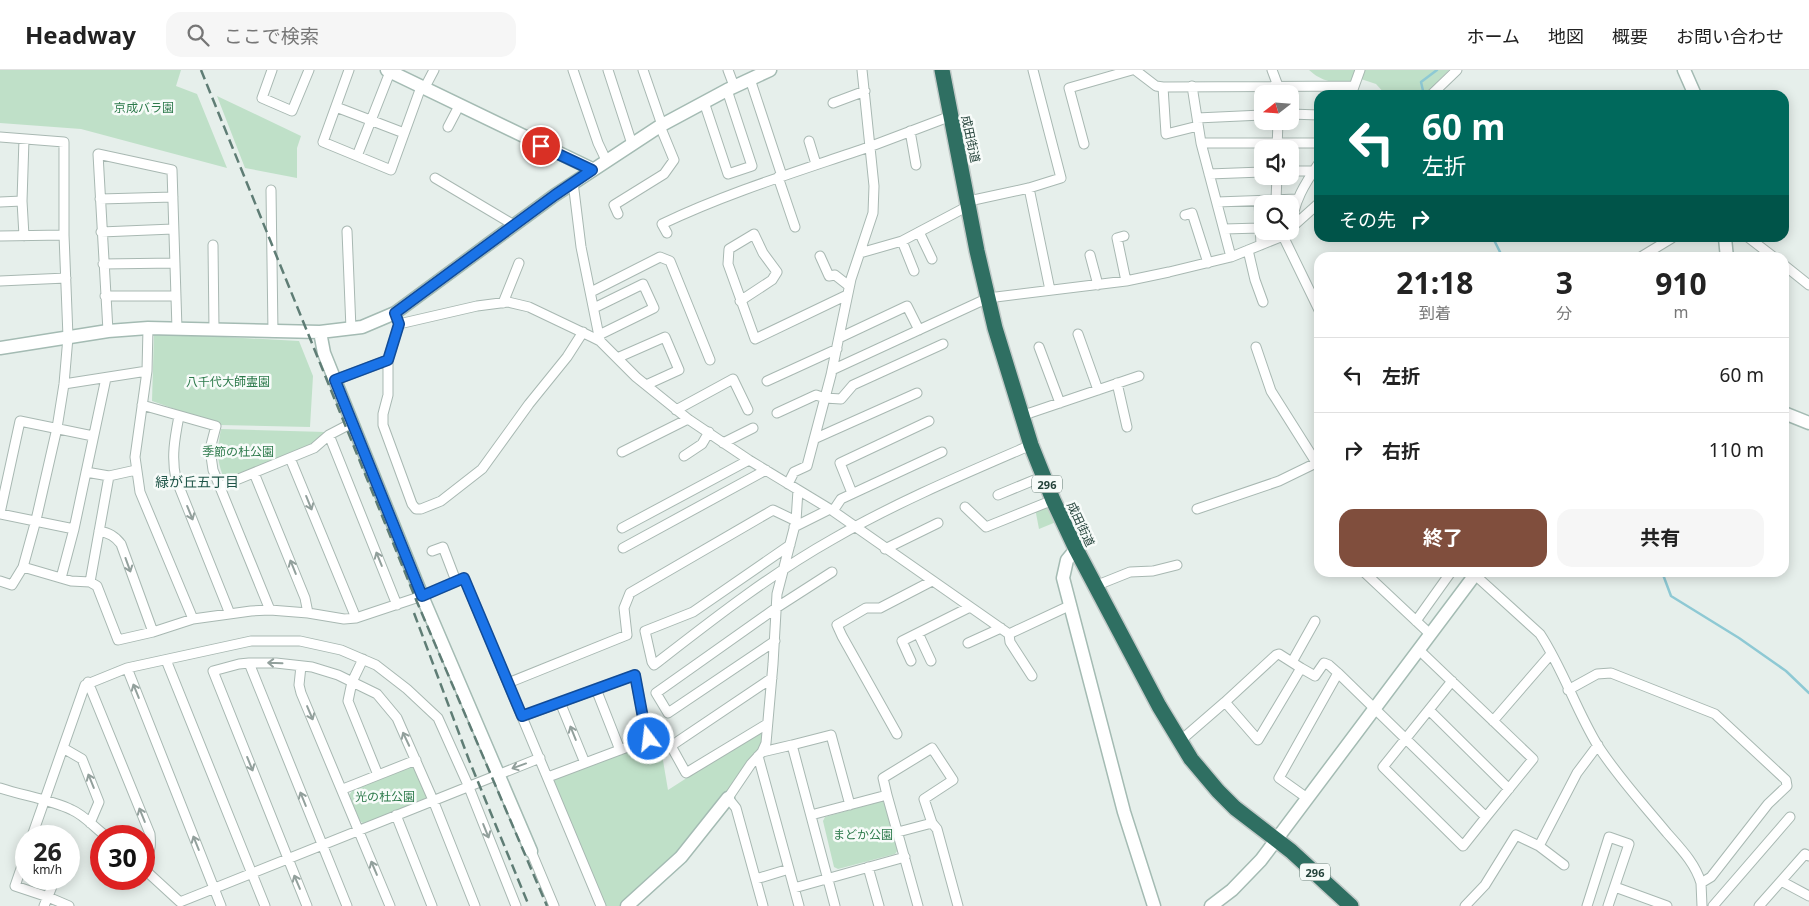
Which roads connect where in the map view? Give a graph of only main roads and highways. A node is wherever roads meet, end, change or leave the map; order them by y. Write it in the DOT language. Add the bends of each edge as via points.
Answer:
graph roads {
  1 [pos="942,70"];
  2 [pos="1351,906"];
  1 -- 2 [label="highway, 成田街道 / 296" via="995,328 1032,445 1076,549 1195,764 1236,808 1291,851"];
}
